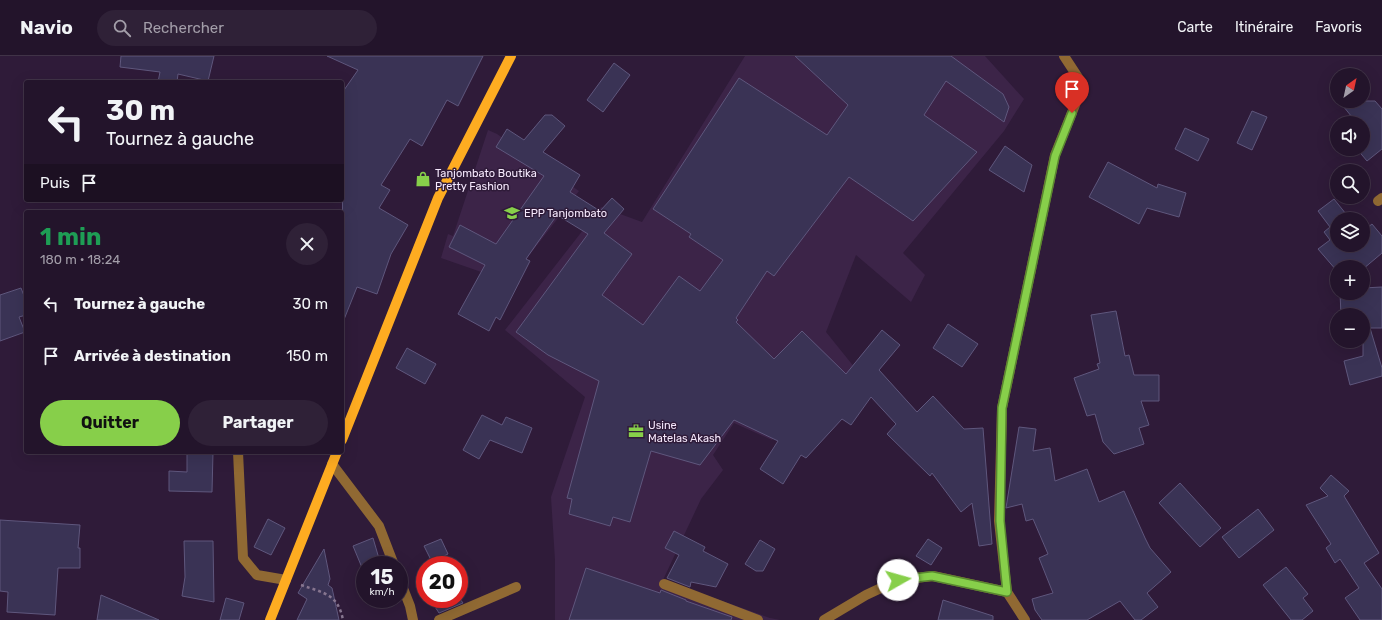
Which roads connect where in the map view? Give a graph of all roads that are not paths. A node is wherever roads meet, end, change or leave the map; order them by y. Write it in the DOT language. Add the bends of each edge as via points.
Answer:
graph roads {
  1 [pos="511,56"];
  2 [pos="1064,56"];
  3 [pos="344,435"];
  4 [pos="238,454"];
  5 [pos="336,454"];
  6 [pos="332,464"];
  7 [pos="391,556"];
  8 [pos="286,580"];
  9 [pos="664,584"];
  10 [pos="516,587"];
  11 [pos="1007,592"];
  12 [pos="408,601"];
  13 [pos="270,620"];
  14 [pos="413,620"];
  15 [pos="439,620"];
  16 [pos="758,620"];
  17 [pos="824,620"];
  18 [pos="1025,620"];
  1 -- 3 [label="main road" via="438,198"];
  2 -- 11 [label="street" via="1083,85 1055,156 1002,408 1000,521"];
  4 -- 8 [label="street" via="243,558 257,575"];
  5 -- 6 [label="main road"];
  6 -- 7 [label="street" via="379,526"];
  6 -- 8 [label="main road"];
  8 -- 13 [label="main road"];
  9 -- 16 [label="street"];
  10 -- 15 [label="street"];
  11 -- 17 [label="street" via="932,576 898,580 866,595"];
  11 -- 18 [label="street"];
  12 -- 14 [label="street"];
}
